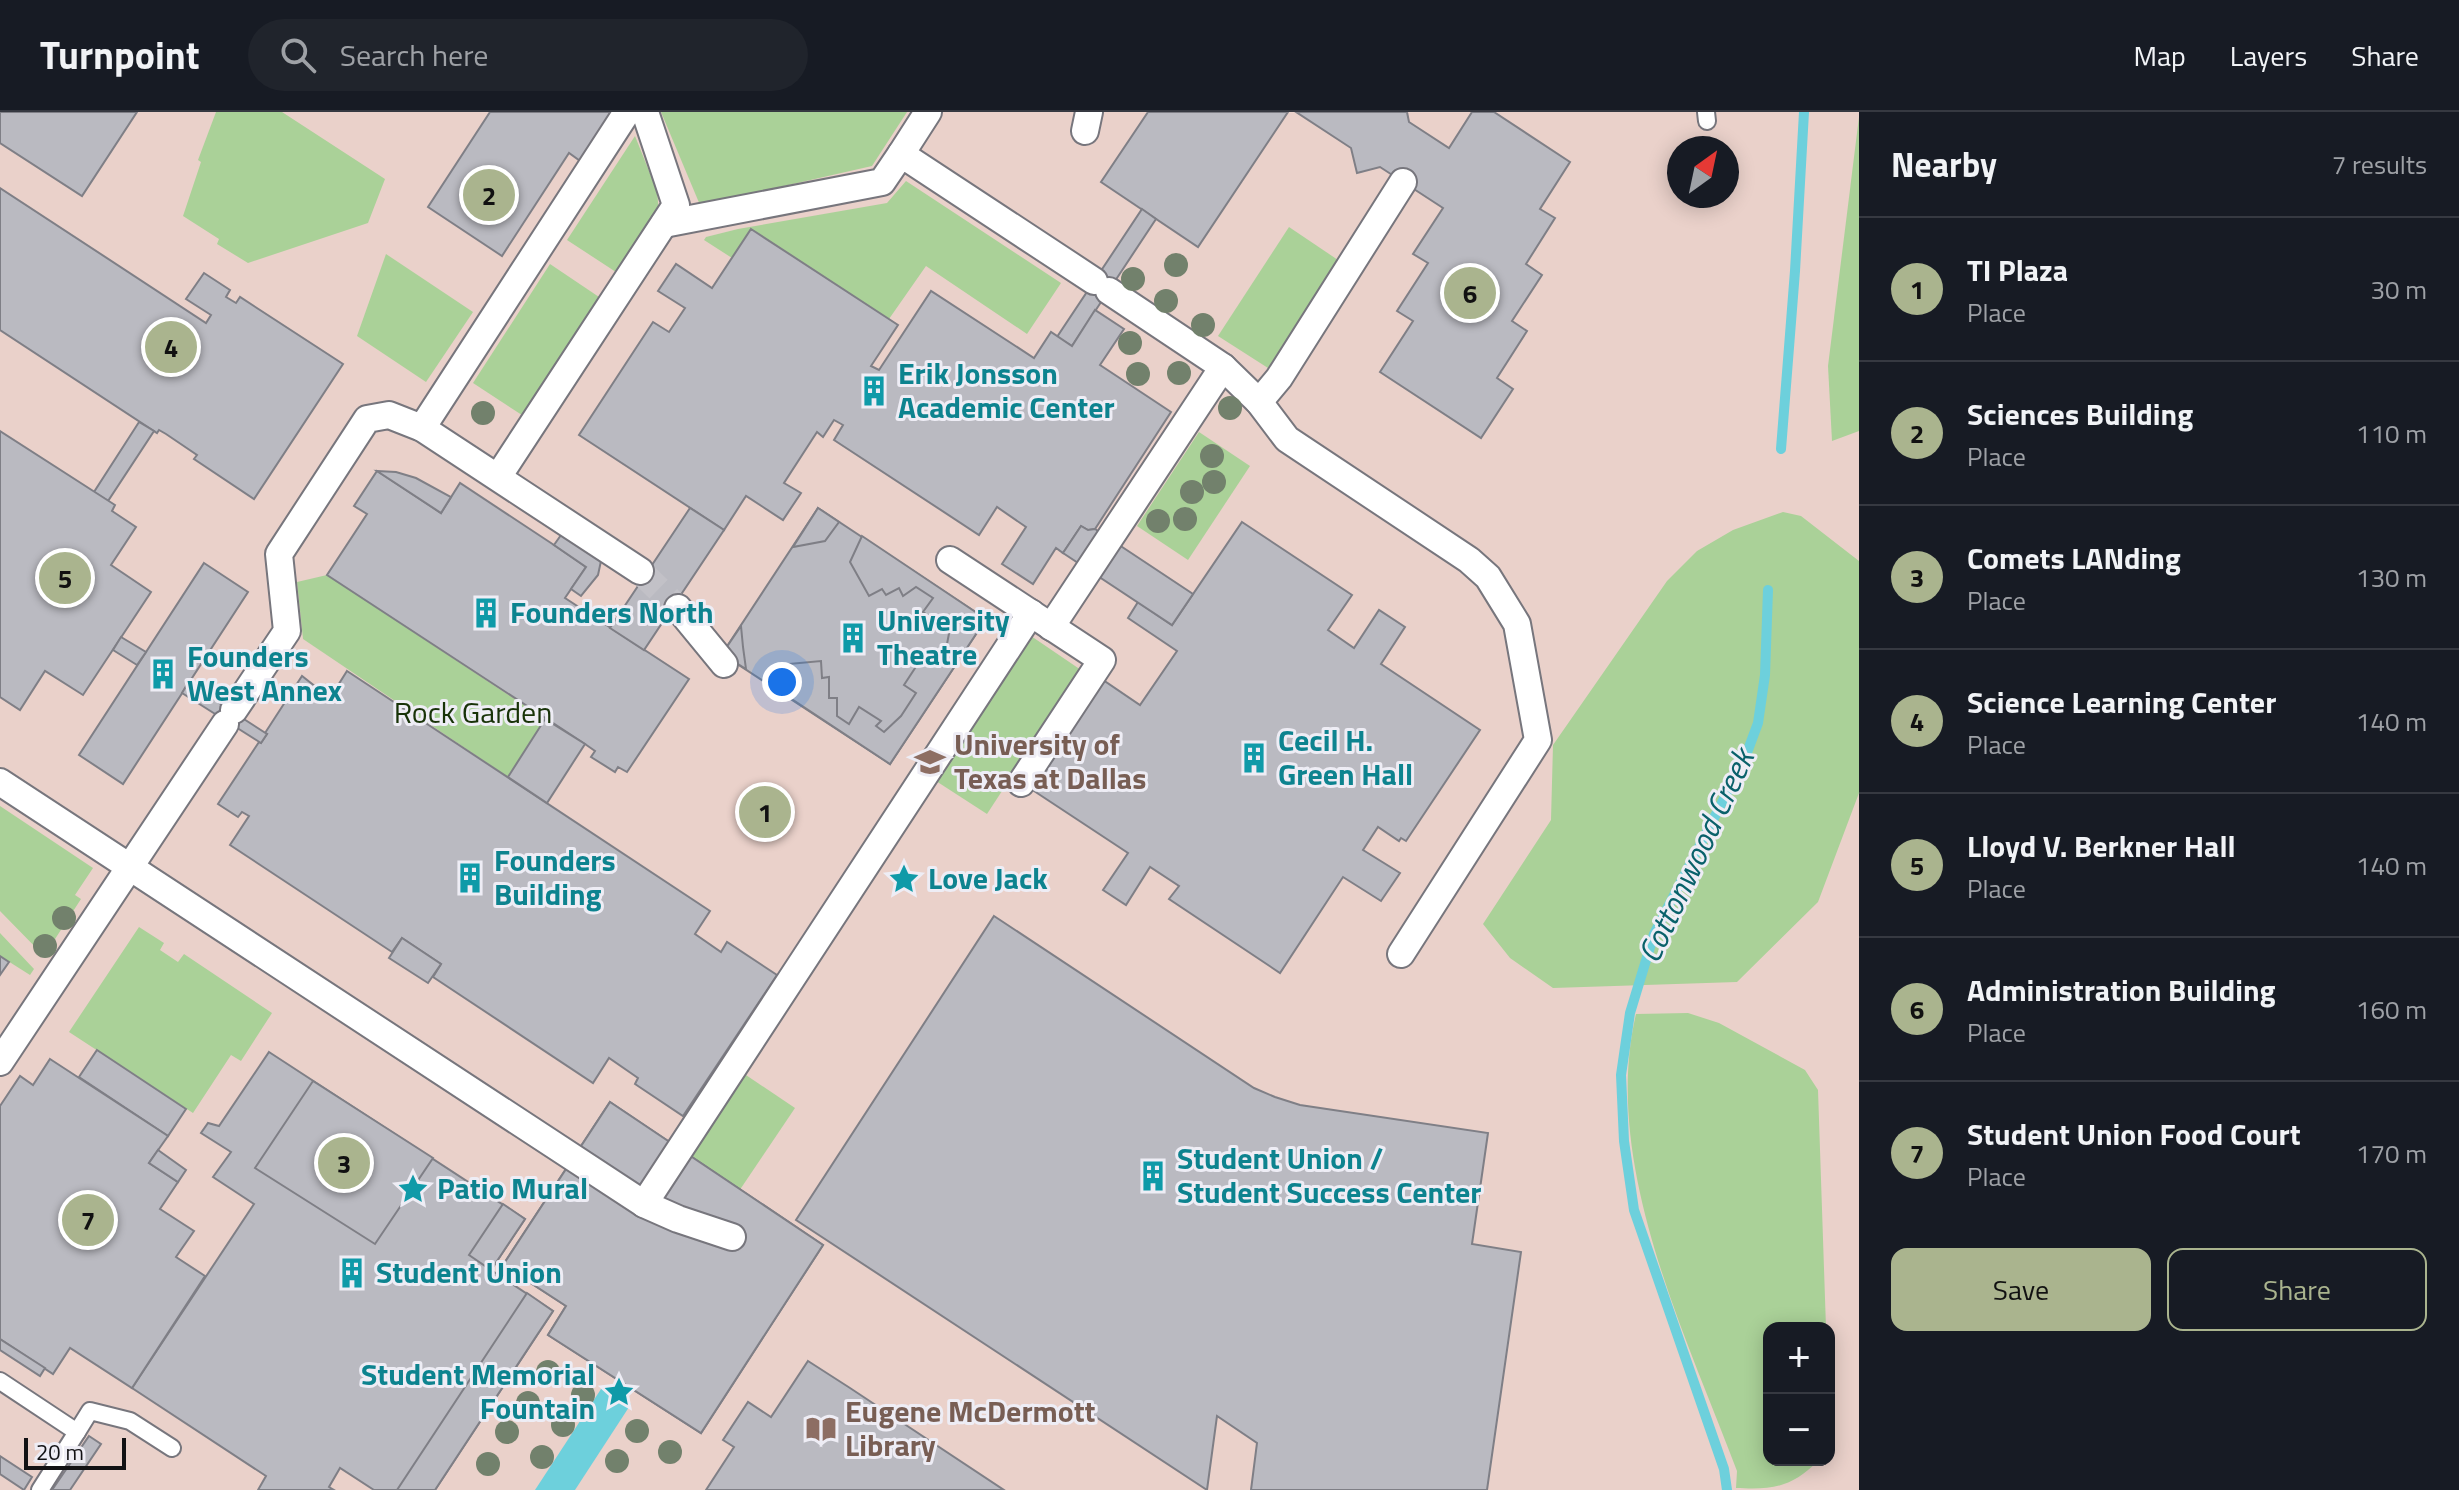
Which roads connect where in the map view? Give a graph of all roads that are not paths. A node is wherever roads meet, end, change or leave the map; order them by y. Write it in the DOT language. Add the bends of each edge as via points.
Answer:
graph roads {
  1 [pos="627,112"];
  2 [pos="645,112"];
  3 [pos="928,112"];
  4 [pos="901,154"];
  5 [pos="1403,182"];
  6 [pos="664,224"];
  7 [pos="1223,367"];
  8 [pos="1259,402"];
  9 [pos="422,428"];
  10 [pos="498,477"];
  11 [pos="950,560"];
  12 [pos="640,571"];
  13 [pos="678,608"];
  14 [pos="1041,620"];
  15 [pos="724,664"];
  16 [pos="0,782"];
  17 [pos="1021,783"];
  18 [pos="129,867"];
  19 [pos="1401,954"];
  20 [pos="0,1062"];
  21 [pos="644,1204"];
  22 [pos="732,1237"];
  23 [pos="0,1381"];
  24 [pos="77,1432"];
  25 [pos="172,1448"];
  26 [pos="40,1490"];
  1 -- 9 [label="street"];
  2 -- 6 [label="street" via="676,205"];
  3 -- 4 [label="street"];
  4 -- 6 [label="street" via="882,182"];
  4 -- 7 [label="street"];
  5 -- 8 [label="street"];
  6 -- 10 [label="street"];
  7 -- 8 [label="street"];
  7 -- 14 [label="street"];
  8 -- 19 [label="street" via="1287,439 1469,560 1497,587 1517,624 1538,740"];
  9 -- 10 [label="street"];
  9 -- 18 [label="street" via="389,415 367,419 279,554 287,631"];
  10 -- 12 [label="street"];
  11 -- 14 [label="street"];
  13 -- 15 [label="street"];
  14 -- 17 [label="street" via="1102,660"];
  14 -- 21 [label="street"];
  16 -- 18 [label="street"];
  18 -- 20 [label="street"];
  18 -- 21 [label="street"];
  21 -- 22 [label="street"];
  23 -- 24 [label="lane"];
  24 -- 25 [label="lane" via="90,1411 130,1421"];
  24 -- 26 [label="lane"];
}
